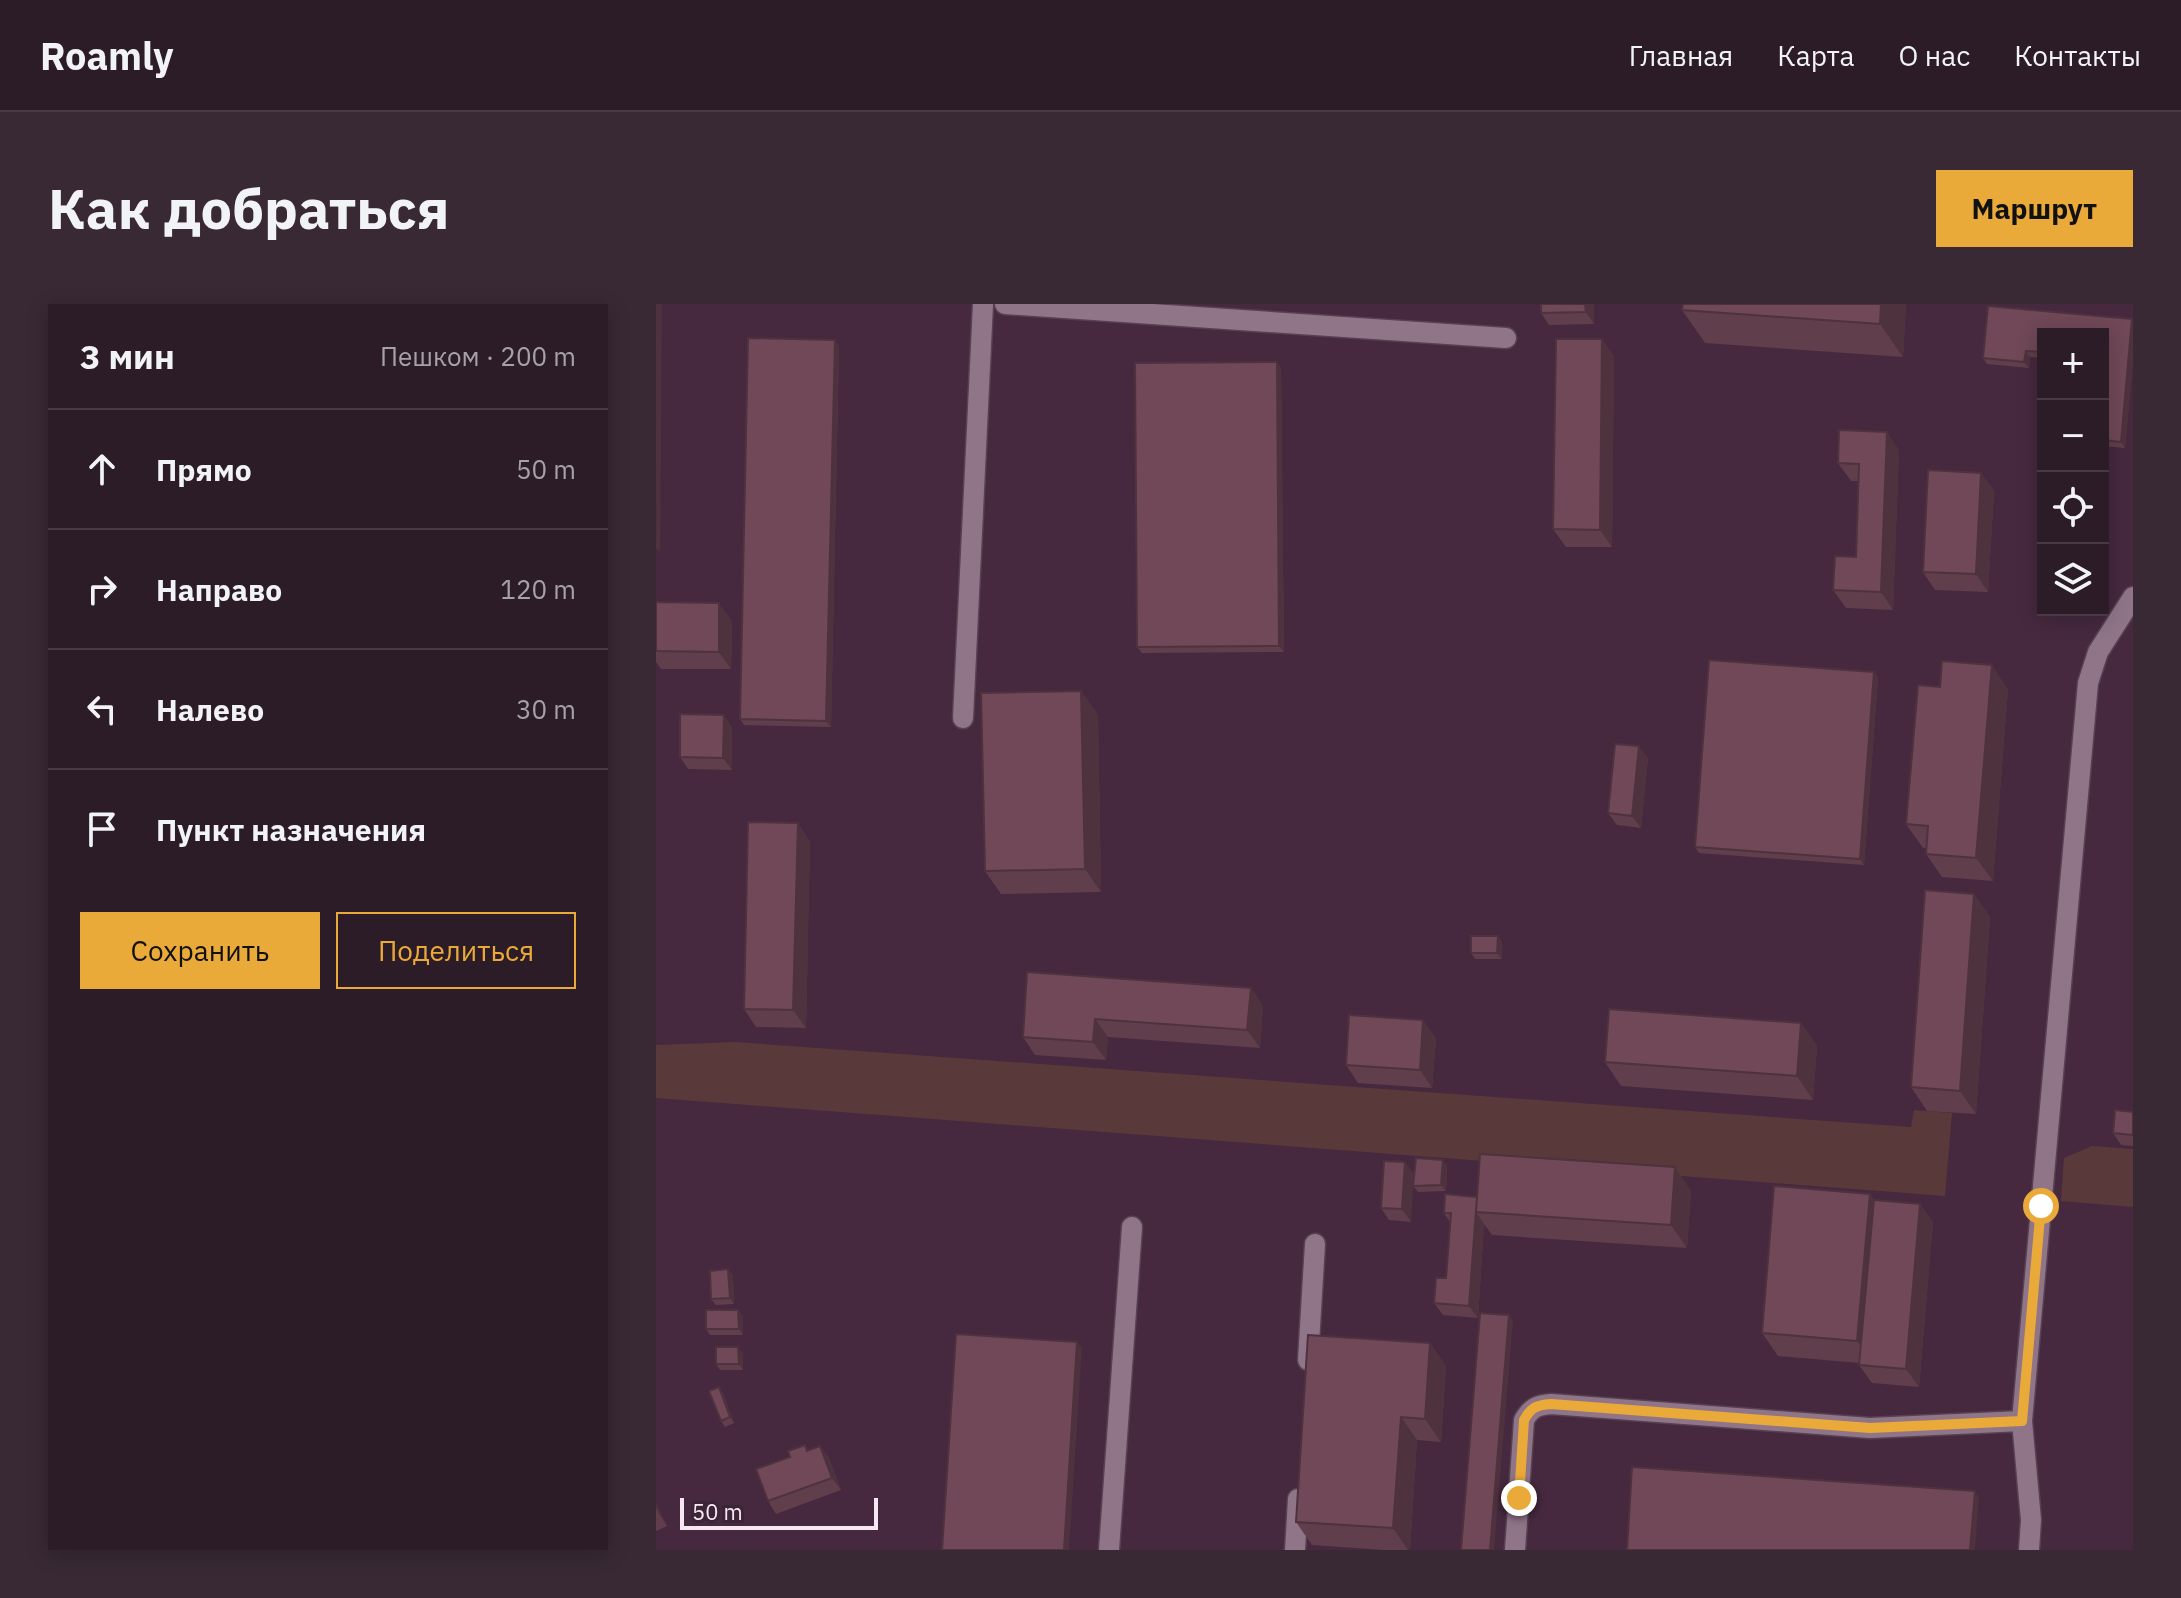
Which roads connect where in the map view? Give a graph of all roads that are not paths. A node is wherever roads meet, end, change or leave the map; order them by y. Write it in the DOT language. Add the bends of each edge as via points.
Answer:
graph roads {
  1 [pos="983,304"];
  2 [pos="1005,304"];
  3 [pos="1506,338"];
  4 [pos="2133,597"];
  5 [pos="963,718"];
  6 [pos="1132,1227"];
  7 [pos="1315,1244"];
  8 [pos="1306,1382"];
  9 [pos="2022,1421"];
  10 [pos="1300,1473"];
  11 [pos="1109,1550"];
  12 [pos="1295,1550"];
  13 [pos="1515,1550"];
  14 [pos="2029,1550"];
  1 -- 5 [label="lane"];
  2 -- 3 [label="lane"];
  4 -- 9 [label="lane" via="2098,652 2088,683"];
  6 -- 11 [label="lane"];
  7 -- 8 [label="lane"];
  9 -- 13 [label="lane" via="1870,1428 1537,1405 1524,1420"];
  9 -- 14 [label="lane"];
  10 -- 12 [label="lane"];
}
